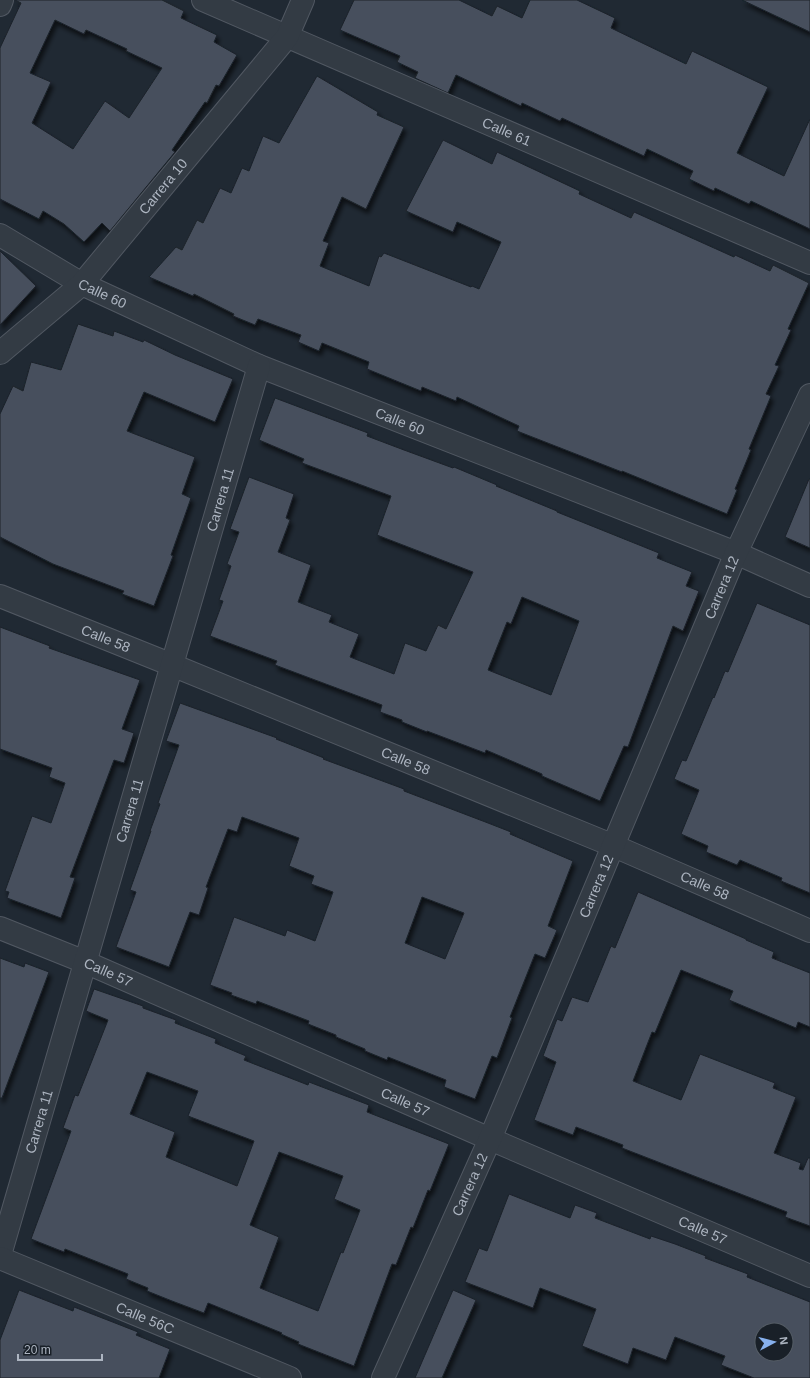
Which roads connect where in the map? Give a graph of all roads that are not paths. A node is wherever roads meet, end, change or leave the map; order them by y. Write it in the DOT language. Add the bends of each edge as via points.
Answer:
graph roads {
  1 [pos="2,0"];
  2 [pos="203,0"];
  3 [pos="303,0"];
  4 [pos="0,5"];
  5 [pos="287,37"];
  6 [pos="0,235"];
  7 [pos="810,263"];
  8 [pos="82,284"];
  9 [pos="0,353"];
  10 [pos="258,366"];
  11 [pos="810,395"];
  12 [pos="736,553"];
  13 [pos="810,586"];
  14 [pos="0,596"];
  15 [pos="172,665"];
  16 [pos="614,846"];
  17 [pos="0,928"];
  18 [pos="810,931"];
  19 [pos="85,962"];
  20 [pos="490,1139"];
  21 [pos="0,1257"];
  22 [pos="810,1276"];
  23 [pos="290,1378"];
  24 [pos="383,1378"];
  1 -- 4 [label="street"];
  2 -- 5 [label="street, Calle 61"];
  3 -- 5 [label="street, Carrera 10"];
  5 -- 7 [label="street, Calle 61"];
  5 -- 8 [label="street, Carrera 10"];
  6 -- 8 [label="street, Calle 60"];
  8 -- 9 [label="street, Carrera 10"];
  8 -- 10 [label="street, Calle 60"];
  10 -- 12 [label="street, Calle 60"];
  10 -- 15 [label="street, Carrera 11"];
  11 -- 12 [label="street, Carrera 12"];
  12 -- 13 [label="street, Calle 60"];
  12 -- 16 [label="street, Carrera 12"];
  14 -- 15 [label="street, Calle 58"];
  15 -- 16 [label="street, Calle 58"];
  15 -- 19 [label="street, Carrera 11"];
  16 -- 18 [label="street, Calle 58"];
  16 -- 20 [label="street, Carrera 12"];
  17 -- 19 [label="street, Calle 57"];
  19 -- 20 [label="street, Calle 57"];
  19 -- 21 [label="street, Carrera 11"];
  20 -- 22 [label="street, Calle 57"];
  20 -- 24 [label="street, Carrera 12"];
  21 -- 23 [label="street, Calle 56C"];
}
